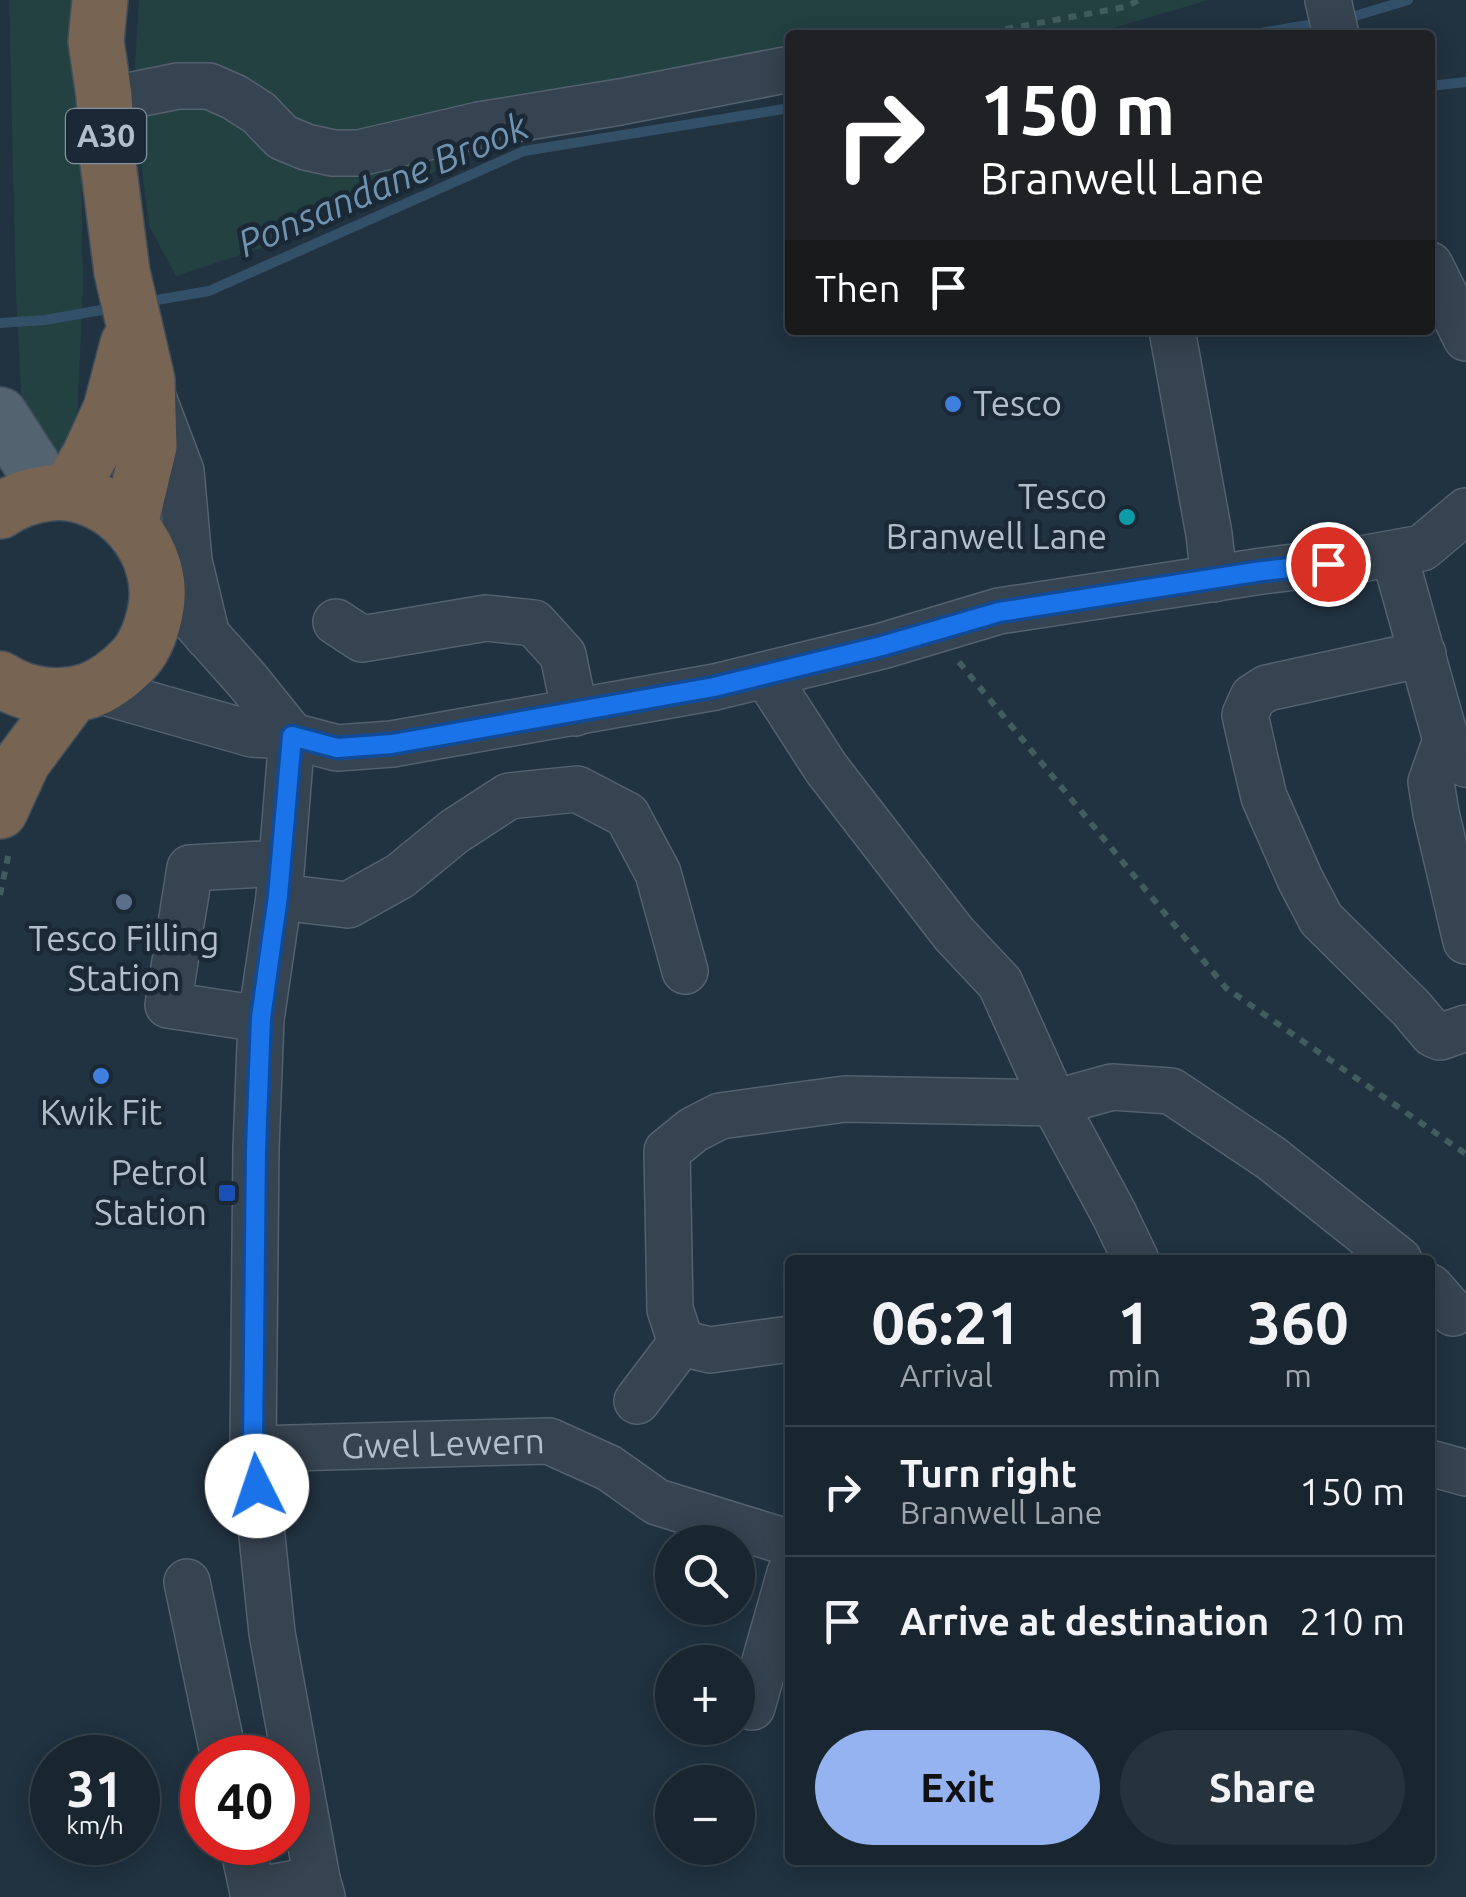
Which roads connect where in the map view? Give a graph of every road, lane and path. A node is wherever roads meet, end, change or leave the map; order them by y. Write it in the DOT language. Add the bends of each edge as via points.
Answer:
graph roads {
  1 [pos="100,0"];
  2 [pos="1138,0"];
  3 [pos="1000,30"];
  4 [pos="785,70"];
  5 [pos="104,96"];
  6 [pos="1435,276"];
  7 [pos="1173,335"];
  8 [pos="1466,338"];
  9 [pos="136,352"];
  10 [pos="0,415"];
  11 [pos="39,499"];
  12 [pos="1466,512"];
  13 [pos="130,525"];
  14 [pos="1394,554"];
  15 [pos="156,574"];
  16 [pos="1214,579"];
  17 [pos="336,622"];
  18 [pos="934,631"];
  19 [pos="206,636"];
  20 [pos="1422,654"];
  21 [pos="766,674"];
  22 [pos="0,679"];
  23 [pos="83,692"];
  24 [pos="576,713"];
  25 [pos="292,736"];
  26 [pos="1456,752"];
  27 [pos="6,824"];
  28 [pos="280,880"];
  29 [pos="0,895"];
  30 [pos="1466,941"];
  31 [pos="685,970"];
  32 [pos="261,1018"];
  33 [pos="1466,1028"];
  34 [pos="1054,1103"];
  35 [pos="1466,1154"];
  36 [pos="1134,1255"];
  37 [pos="1393,1255"];
  38 [pos="785,1340"];
  39 [pos="681,1343"];
  40 [pos="636,1401"];
  41 [pos="253,1449"];
  42 [pos="1435,1464"];
  43 [pos="1466,1473"];
  44 [pos="785,1541"];
  45 [pos="187,1582"];
  46 [pos="785,1592"];
  47 [pos="755,1696"];
  48 [pos="219,1735"];
  49 [pos="247,1865"];
  50 [pos="320,1888"];
  51 [pos="253,1894"];
  1 -- 5 [label="highway, A30" via="96,41"];
  2 -- 3 [label="path"];
  4 -- 5 [label="street" via="360,153 306,148 209,86"];
  5 -- 9 [label="highway, A30"];
  6 -- 8 [label="street"];
  7 -- 16 [label="street"];
  9 -- 11 [label="highway, A30" via="90,455"];
  9 -- 13 [label="highway, A30" via="149,446"];
  9 -- 19 [label="street" via="181,471"];
  10 -- 11 [label="main road"];
  11 -- 13 [label="highway" via="92,499"];
  12 -- 14 [label="street" via="1422,548"];
  13 -- 15 [label="highway"];
  14 -- 16 [label="street"];
  14 -- 20 [label="street"];
  15 -- 19 [label="street"];
  15 -- 23 [label="highway" via="158,602 138,655 118,675"];
  16 -- 18 [label="street" via="999,612"];
  17 -- 24 [label="street" via="362,638 486,618 534,623 563,655"];
  18 -- 21 [label="street"];
  18 -- 35 [label="path" via="1226,988"];
  19 -- 25 [label="street"];
  20 -- 26 [label="street"];
  20 -- 33 [label="street" via="1268,688 1253,697 1245,715 1264,797 1321,919 1433,1034"];
  21 -- 24 [label="street"];
  21 -- 34 [label="street" via="826,768 1000,984"];
  22 -- 23 [label="highway" via="41,696"];
  23 -- 25 [label="street" via="252,734"];
  23 -- 27 [label="highway" via="22,761"];
  24 -- 25 [label="street" via="392,744 337,748"];
  25 -- 28 [label="street"];
  26 -- 30 [label="street" via="1431,782"];
  27 -- 29 [label="path"];
  28 -- 31 [label="street" via="348,905 400,876 509,796 577,789 627,816 658,873"];
  28 -- 32 [label="street"];
  28 -- 32 [label="street" via="190,868 168,1004"];
  32 -- 41 [label="street"];
  34 -- 36 [label="street"];
  34 -- 37 [label="street" via="1112,1087 1171,1091 1272,1158"];
  34 -- 39 [label="street" via="845,1099 720,1116 693,1130 668,1151 670,1308"];
  38 -- 39 [label="street" via="710,1350"];
  39 -- 40 [label="street"];
  41 -- 44 [label="street, Gwel Lewern" via="549,1441 610,1468 657,1502"];
  41 -- 50 [label="street" via="272,1633"];
  42 -- 43 [label="street"];
  45 -- 48 [label="street"];
  46 -- 47 [label="street"];
  49 -- 51 [label="street"];
  50 -- 51 [label="street"];
}
